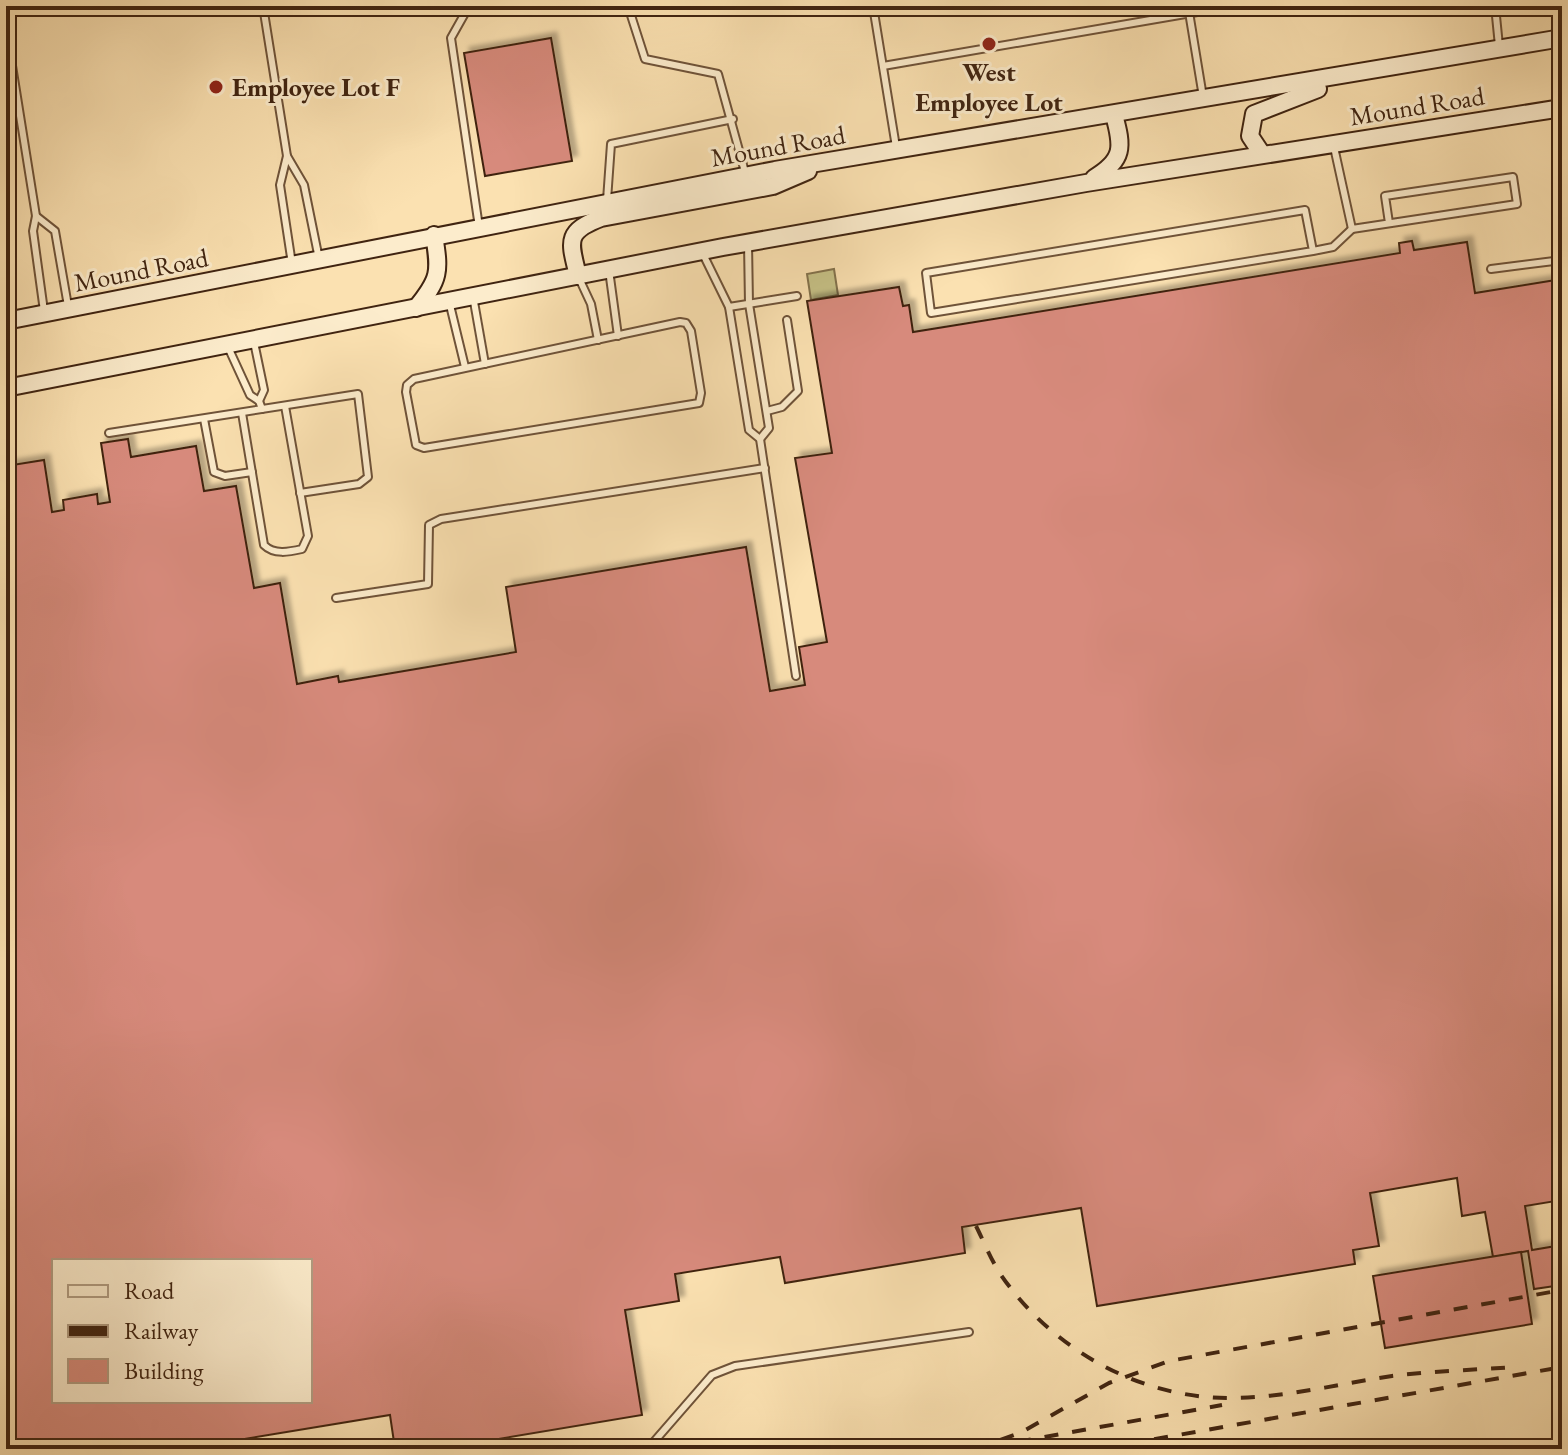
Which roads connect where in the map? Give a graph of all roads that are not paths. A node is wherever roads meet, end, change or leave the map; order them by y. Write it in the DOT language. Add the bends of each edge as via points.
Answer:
graph roads {
  1 [pos="263,6"];
  2 [pos="469,6"];
  3 [pos="628,6"];
  4 [pos="873,6"];
  5 [pos="1232,6"];
  6 [pos="1495,6"];
  7 [pos="1189,10"];
  8 [pos="6,28"];
  9 [pos="1562,38"];
  10 [pos="1499,49"];
  11 [pos="883,66"];
  12 [pos="1373,71"];
  13 [pos="1203,100"];
  14 [pos="1562,108"];
  15 [pos="1114,115"];
  16 [pos="733,119"];
  17 [pos="1333,143"];
  18 [pos="897,150"];
  19 [pos="1262,154"];
  20 [pos="287,156"];
  21 [pos="831,161"];
  22 [pos="746,176"];
  23 [pos="1086,183"];
  24 [pos="607,203"];
  25 [pos="36,216"];
  26 [pos="1389,223"];
  27 [pos="479,227"];
  28 [pos="1352,229"];
  29 [pos="434,235"];
  30 [pos="748,243"];
  31 [pos="1313,251"];
  32 [pos="702,252"];
  33 [pos="319,259"];
  34 [pos="1562,260"];
  35 [pos="292,264"];
  36 [pos="1491,269"];
  37 [pos="609,270"];
  38 [pos="578,276"];
  39 [pos="473,296"];
  40 [pos="797,296"];
  41 [pos="449,301"];
  42 [pos="749,304"];
  43 [pos="729,307"];
  44 [pos="416,308"];
  45 [pos="69,309"];
  46 [pos="44,314"];
  47 [pos="787,320"];
  48 [pos="6,321"];
  49 [pos="618,336"];
  50 [pos="254,340"];
  51 [pos="598,340"];
  52 [pos="227,345"];
  53 [pos="485,364"];
  54 [pos="465,367"];
  55 [pos="6,388"];
  56 [pos="763,388"];
  57 [pos="743,392"];
  58 [pos="259,401"];
  59 [pos="285,406"];
  60 [pos="262,409"];
  61 [pos="767,411"];
  62 [pos="242,413"];
  63 [pos="204,419"];
  64 [pos="109,433"];
  65 [pos="760,439"];
  66 [pos="765,468"];
  67 [pos="252,472"];
  68 [pos="300,493"];
  69 [pos="336,598"];
  70 [pos="796,676"];
  71 [pos="969,1332"];
  72 [pos="634,1449"];
  1 -- 20 [label="lane"];
  2 -- 27 [label="lane" via="451,38"];
  3 -- 16 [label="lane" via="645,59 718,74"];
  4 -- 11 [label="lane"];
  5 -- 7 [label="lane"];
  6 -- 10 [label="lane"];
  7 -- 11 [label="lane"];
  7 -- 13 [label="lane"];
  8 -- 25 [label="lane"];
  9 -- 10 [label="main road, Mound Road"];
  10 -- 12 [label="main road, Mound Road"];
  11 -- 18 [label="lane"];
  12 -- 13 [label="main road, Mound Road"];
  12 -- 19 [label="main road" via="1258,110 1251,119 1250,136"];
  13 -- 15 [label="main road, Mound Road"];
  14 -- 17 [label="main road, Mound Road"];
  15 -- 18 [label="main road, Mound Road"];
  15 -- 23 [label="main road" via="1119,154 1111,168"];
  16 -- 22 [label="lane"];
  16 -- 24 [label="lane" via="611,144"];
  17 -- 19 [label="main road, Mound Road"];
  17 -- 28 [label="lane"];
  18 -- 21 [label="main road, Mound Road"];
  19 -- 23 [label="main road, Mound Road"];
  20 -- 33 [label="lane" via="304,185"];
  20 -- 35 [label="lane" via="280,185"];
  21 -- 22 [label="main road, Mound Road"];
  21 -- 38 [label="main road" via="773,186 579,226 571,248"];
  22 -- 24 [label="main road, Mound Road"];
  23 -- 30 [label="main road, Mound Road"];
  24 -- 27 [label="main road, Mound Road"];
  25 -- 45 [label="lane" via="55,231"];
  25 -- 46 [label="lane" via="33,231"];
  26 -- 26 [label="lane" via="1517,204 1513,177 1385,196"];
  26 -- 28 [label="lane"];
  27 -- 29 [label="main road, Mound Road"];
  28 -- 31 [label="lane" via="1333,247"];
  29 -- 33 [label="main road, Mound Road"];
  29 -- 44 [label="main road" via="439,272"];
  30 -- 32 [label="main road, Mound Road"];
  30 -- 42 [label="lane"];
  31 -- 31 [label="lane" via="931,313 926,273 1305,210"];
  32 -- 37 [label="main road, Mound Road"];
  32 -- 43 [label="lane"];
  33 -- 35 [label="main road, Mound Road"];
  34 -- 36 [label="lane"];
  35 -- 45 [label="main road, Mound Road"];
  37 -- 38 [label="main road, Mound Road"];
  37 -- 49 [label="lane"];
  38 -- 39 [label="main road, Mound Road"];
  38 -- 51 [label="lane" via="591,304"];
  39 -- 41 [label="main road, Mound Road"];
  39 -- 53 [label="lane"];
  40 -- 42 [label="lane"];
  41 -- 44 [label="main road, Mound Road"];
  41 -- 54 [label="lane"];
  42 -- 43 [label="lane"];
  42 -- 56 [label="lane"];
  43 -- 57 [label="lane"];
  44 -- 50 [label="main road, Mound Road"];
  45 -- 46 [label="main road, Mound Road"];
  46 -- 48 [label="main road, Mound Road"];
  47 -- 61 [label="lane" via="798,391 782,407"];
  49 -- 51 [label="lane"];
  49 -- 54 [label="lane" via="686,323 699,403 419,448 407,385"];
  50 -- 52 [label="main road, Mound Road"];
  50 -- 58 [label="lane" via="264,390"];
  51 -- 53 [label="lane"];
  52 -- 55 [label="main road, Mound Road"];
  52 -- 58 [label="lane" via="250,395"];
  53 -- 54 [label="lane"];
  56 -- 57 [label="lane"];
  56 -- 61 [label="lane"];
  57 -- 65 [label="lane" via="749,430"];
  58 -- 60 [label="lane"];
  59 -- 60 [label="lane"];
  59 -- 68 [label="lane"];
  59 -- 68 [label="lane" via="358,394 368,477 359,484"];
  60 -- 62 [label="lane"];
  61 -- 65 [label="lane" via="769,428"];
  62 -- 63 [label="lane"];
  62 -- 67 [label="lane"];
  63 -- 64 [label="lane"];
  63 -- 67 [label="lane" via="214,472"];
  65 -- 66 [label="lane"];
  66 -- 69 [label="lane" via="441,519 429,525 426,536 428,584"];
  66 -- 70 [label="lane"];
  67 -- 68 [label="lane" via="269,550 294,551 306,544"];
  71 -- 72 [label="lane" via="735,1366 712,1375 652,1444"];
}
